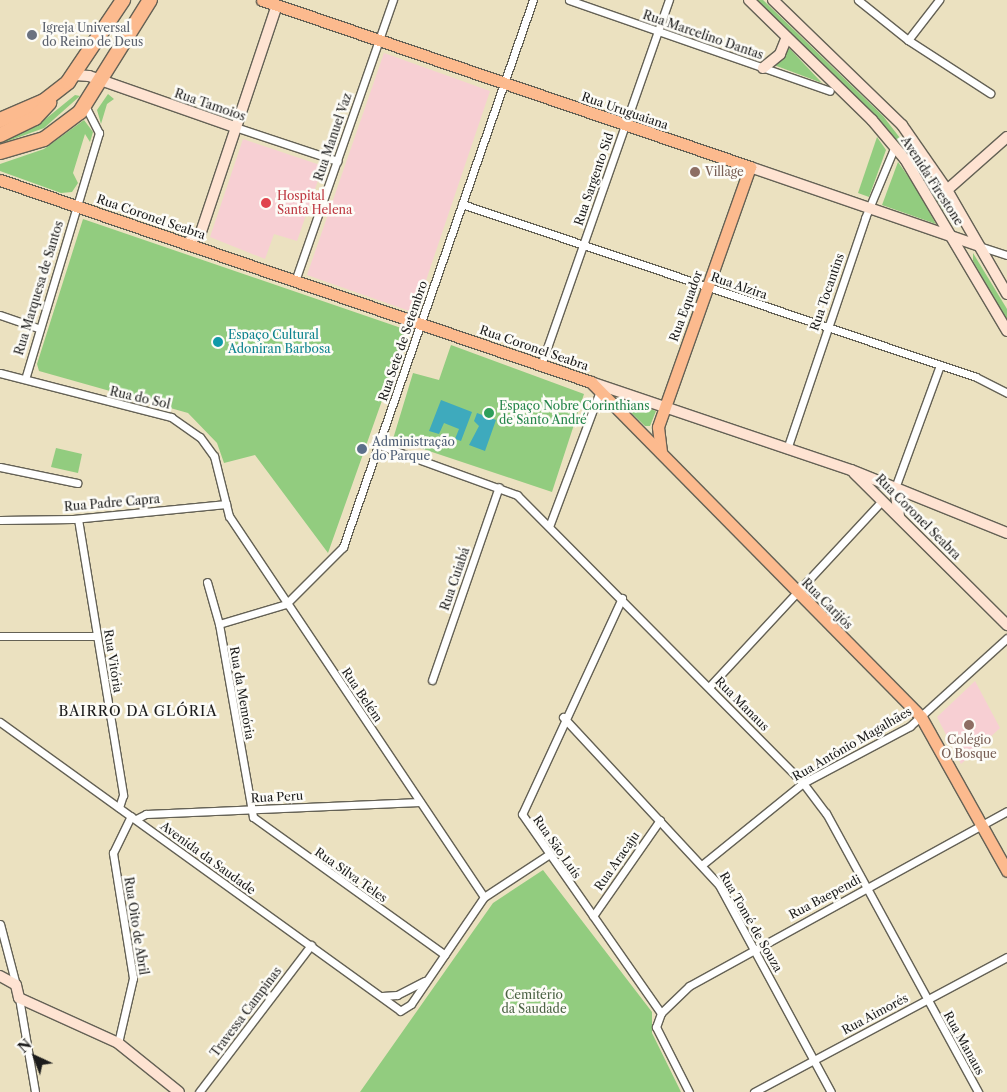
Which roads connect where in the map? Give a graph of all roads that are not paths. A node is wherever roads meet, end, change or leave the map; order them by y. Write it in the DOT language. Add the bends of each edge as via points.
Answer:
graph roads {
  1 [pos="123,0"];
  2 [pos="150,0"];
  3 [pos="262,0"];
  4 [pos="393,0"];
  5 [pos="533,0"];
  6 [pos="568,0"];
  7 [pos="669,0"];
  8 [pos="749,0"];
  9 [pos="773,0"];
  10 [pos="858,0"];
  11 [pos="939,0"];
  12 [pos="277,5"];
  13 [pos="658,32"];
  14 [pos="787,37"];
  15 [pos="908,40"];
  16 [pos="379,41"];
  17 [pos="763,68"];
  18 [pos="75,75"];
  19 [pos="101,80"];
  20 [pos="504,84"];
  21 [pos="830,91"];
  22 [pos="990,93"];
  23 [pos="85,106"];
  24 [pos="625,125"];
  25 [pos="236,127"];
  26 [pos="2,129"];
  27 [pos="1007,137"];
  28 [pos="895,146"];
  29 [pos="0,152"];
  30 [pos="337,161"];
  31 [pos="750,167"];
  32 [pos="0,180"];
  33 [pos="947,190"];
  34 [pos="462,204"];
  35 [pos="76,206"];
  36 [pos="872,209"];
  37 [pos="201,232"];
  38 [pos="954,238"];
  39 [pos="186,244"];
  40 [pos="583,246"];
  41 [pos="979,246"];
  42 [pos="211,252"];
  43 [pos="1007,255"];
  44 [pos="295,281"];
  45 [pos="707,287"];
  46 [pos="1007,294"];
  47 [pos="0,315"];
  48 [pos="420,324"];
  49 [pos="38,328"];
  50 [pos="826,328"];
  51 [pos="1007,331"];
  52 [pos="541,365"];
  53 [pos="940,365"];
  54 [pos="0,373"];
  55 [pos="26,376"];
  56 [pos="591,382"];
  57 [pos="600,391"];
  58 [pos="1007,393"];
  59 [pos="664,408"];
  60 [pos="658,427"];
  61 [pos="636,428"];
  62 [pos="379,445"];
  63 [pos="787,449"];
  64 [pos="661,455"];
  65 [pos="0,467"];
  66 [pos="851,470"];
  67 [pos="77,483"];
  68 [pos="498,487"];
  69 [pos="895,488"];
  70 [pos="882,501"];
  71 [pos="226,504"];
  72 [pos="900,518"];
  73 [pos="78,519"];
  74 [pos="0,520"];
  75 [pos="550,524"];
  76 [pos="1007,532"];
  77 [pos="206,582"];
  78 [pos="796,593"];
  79 [pos="622,598"];
  80 [pos="286,604"];
  81 [pos="219,624"];
  82 [pos="1007,625"];
  83 [pos="0,636"];
  84 [pos="97,636"];
  85 [pos="1007,638"];
  86 [pos="432,680"];
  87 [pos="709,687"];
  88 [pos="563,717"];
  89 [pos="921,717"];
  90 [pos="0,722"];
  91 [pos="803,782"];
  92 [pos="420,802"];
  93 [pos="119,807"];
  94 [pos="250,810"];
  95 [pos="1007,811"];
  96 [pos="133,817"];
  97 [pos="660,820"];
  98 [pos="982,825"];
  99 [pos="548,855"];
  100 [pos="703,864"];
  101 [pos="1007,871"];
  102 [pos="867,887"];
  103 [pos="484,896"];
  104 [pos="593,916"];
  105 [pos="0,924"];
  106 [pos="311,946"];
  107 [pos="753,948"];
  108 [pos="445,955"];
  109 [pos="1007,957"];
  110 [pos="0,976"];
  111 [pos="430,978"];
  112 [pos="16,985"];
  113 [pos="397,995"];
  114 [pos="381,996"];
  115 [pos="19,998"];
  116 [pos="927,1000"];
  117 [pos="395,1008"];
  118 [pos="661,1013"];
  119 [pos="118,1044"];
  120 [pos="814,1060"];
  121 [pos="35,1092"];
  122 [pos="179,1092"];
  123 [pos="199,1092"];
  124 [pos="689,1092"];
  125 [pos="754,1092"];
  126 [pos="831,1092"];
  127 [pos="978,1092"];
  1 -- 18 [label="highway"];
  2 -- 19 [label="highway"];
  3 -- 12 [label="main road, Rua Uruguaiana"];
  4 -- 16 [label="street, Rua Manuel Vaz"];
  5 -- 20 [label="street, Rua Sete de Setembro"];
  6 -- 13 [label="street, Rua Marcelino Dantas"];
  7 -- 13 [label="street, Rua Sargento Sid"];
  8 -- 14 [label="main road, Avenida Firestone"];
  9 -- 33 [label="main road, Avenida Firestone" via="889,110"];
  10 -- 15 [label="street"];
  11 -- 15 [label="street"];
  12 -- 16 [label="main road, Rua Uruguaiana"];
  12 -- 25 [label="main road"];
  13 -- 17 [label="street, Rua Marcelino Dantas"];
  13 -- 24 [label="street, Rua Sargento Sid"];
  14 -- 17 [label="main road" via="780,54"];
  14 -- 28 [label="main road, Avenida Firestone"];
  15 -- 22 [label="street"];
  16 -- 20 [label="main road, Rua Uruguaiana"];
  16 -- 30 [label="street, Rua Manuel Vaz"];
  17 -- 21 [label="street, Rua Marcelino Dantas"];
  18 -- 19 [label="main road, Rua Tamoios"];
  18 -- 26 [label="highway" via="40,114"];
  19 -- 23 [label="highway"];
  19 -- 25 [label="main road, Rua Tamoios"];
  20 -- 24 [label="main road, Rua Uruguaiana"];
  20 -- 34 [label="street, Rua Sete de Setembro"];
  23 -- 29 [label="highway" via="44,139"];
  23 -- 35 [label="street, Rua Marquesa de Santos" via="99,133"];
  24 -- 31 [label="main road, Rua Uruguaiana"];
  24 -- 40 [label="street, Rua Sargento Sid"];
  25 -- 30 [label="street, Rua Tamoios"];
  25 -- 37 [label="main road"];
  27 -- 33 [label="main road"];
  28 -- 36 [label="street, Rua Tocantins"];
  28 -- 38 [label="main road, Avenida Firestone"];
  30 -- 44 [label="street, Rua Manuel Vaz"];
  31 -- 36 [label="main road, Rua Uruguaiana"];
  31 -- 45 [label="main road, Rua Equador"];
  32 -- 35 [label="main road, Rua Coronel Seabra"];
  33 -- 41 [label="main road, Avenida Firestone"];
  34 -- 40 [label="street, Rua Alzira"];
  34 -- 48 [label="street, Rua Sete de Setembro"];
  35 -- 39 [label="main road, Rua Coronel Seabra"];
  35 -- 49 [label="street, Rua Marquesa de Santos"];
  36 -- 38 [label="main road, Rua Uruguaiana"];
  36 -- 50 [label="street, Rua Tocantins" via="865,218"];
  37 -- 39 [label="main road"];
  37 -- 42 [label="main road"];
  38 -- 41 [label="main road, Rua Uruguaiana"];
  38 -- 51 [label="main road, Avenida Firestone"];
  39 -- 42 [label="main road, Rua Coronel Seabra"];
  40 -- 45 [label="street, Rua Alzira"];
  40 -- 52 [label="street, Rua Sargento Sid"];
  41 -- 43 [label="street"];
  41 -- 46 [label="main road, Avenida Firestone"];
  42 -- 44 [label="main road, Rua Coronel Seabra"];
  44 -- 48 [label="main road, Rua Coronel Seabra"];
  45 -- 50 [label="street, Rua Alzira"];
  45 -- 59 [label="main road, Rua Equador"];
  47 -- 49 [label="street"];
  48 -- 52 [label="main road, Rua Coronel Seabra"];
  48 -- 62 [label="street, Rua Sete de Setembro"];
  49 -- 55 [label="street, Rua Marquesa de Santos"];
  50 -- 53 [label="street, Rua Alzira"];
  50 -- 63 [label="street, Rua Tocantins"];
  52 -- 56 [label="main road, Rua Coronel Seabra"];
  53 -- 58 [label="street, Rua Alzira"];
  53 -- 69 [label="street"];
  54 -- 55 [label="street, Rua do Sol"];
  55 -- 71 [label="street, Rua do Sol" via="65,392 184,423 214,456"];
  56 -- 57 [label="main road, Rua Carijós"];
  56 -- 59 [label="main road, Rua Coronel Seabra"];
  57 -- 61 [label="main road, Rua Carijós"];
  57 -- 75 [label="street"];
  59 -- 60 [label="main road, Rua Equador"];
  59 -- 63 [label="main road, Rua Coronel Seabra"];
  60 -- 61 [label="main road" via="649,432"];
  60 -- 64 [label="main road, Rua Equador"];
  61 -- 64 [label="main road, Rua Carijós"];
  62 -- 68 [label="street, Rua Manaus"];
  62 -- 80 [label="street, Rua Sete de Setembro" via="339,554"];
  63 -- 66 [label="main road, Rua Coronel Seabra"];
  64 -- 78 [label="main road, Rua Carijós"];
  65 -- 67 [label="street"];
  66 -- 69 [label="main road"];
  66 -- 70 [label="main road, Rua Coronel Seabra"];
  68 -- 75 [label="street, Rua Manaus" via="517,495"];
  68 -- 86 [label="street, Rua Cuiabá"];
  69 -- 72 [label="main road"];
  69 -- 76 [label="main road"];
  70 -- 72 [label="main road, Rua Coronel Seabra"];
  70 -- 78 [label="street"];
  71 -- 73 [label="street, Rua Padre Capra"];
  71 -- 80 [label="street, Rua Belém"];
  72 -- 82 [label="main road, Rua Coronel Seabra"];
  73 -- 74 [label="street, Rua Padre Capra"];
  73 -- 84 [label="street, Rua Vitória"];
  75 -- 79 [label="street, Rua Manaus"];
  77 -- 81 [label="street, Rua da Memória"];
  78 -- 87 [label="street"];
  78 -- 89 [label="main road, Rua Carijós"];
  79 -- 87 [label="street, Rua Manaus"];
  79 -- 88 [label="street, Rua São Luís"];
  80 -- 81 [label="street, Rua Sete de Setembro"];
  80 -- 92 [label="street, Rua Belém"];
  81 -- 94 [label="street, Rua da Memória"];
  83 -- 84 [label="street"];
  84 -- 93 [label="street, Rua Vitória" via="123,795"];
  85 -- 89 [label="street, Rua Antônio Magalhães"];
  87 -- 91 [label="street, Rua Manaus"];
  88 -- 97 [label="street, Rua Tomé de Souza"];
  88 -- 99 [label="street, Rua São Luís" via="522,810 524,821"];
  89 -- 91 [label="street, Rua Antônio Magalhães"];
  89 -- 98 [label="main road, Rua Carijós"];
  90 -- 93 [label="street, Avenida da Saudade"];
  91 -- 100 [label="street, Rua Antônio Magalhães"];
  91 -- 102 [label="street, Rua Manaus" via="826,813"];
  92 -- 94 [label="street, Rua Peru"];
  92 -- 103 [label="street, Rua Belém"];
  93 -- 96 [label="street, Avenida da Saudade"];
  94 -- 96 [label="street, Rua Peru"];
  94 -- 108 [label="street, Rua Silva Teles" via="273,834"];
  95 -- 98 [label="street, Rua Baependi"];
  96 -- 106 [label="street, Avenida da Saudade"];
  96 -- 119 [label="street, Rua Oito de Abril" via="113,853 133,978"];
  97 -- 100 [label="street, Rua Tomé de Souza"];
  97 -- 104 [label="street, Rua Aracaju"];
  98 -- 101 [label="main road, Rua Carijós"];
  98 -- 102 [label="street, Rua Baependi"];
  99 -- 103 [label="street"];
  99 -- 104 [label="street, Rua São Luís"];
  100 -- 107 [label="street, Rua Tomé de Souza"];
  102 -- 107 [label="street, Rua Baependi"];
  102 -- 116 [label="street, Rua Manaus"];
  103 -- 108 [label="street"];
  104 -- 118 [label="street, Rua São Luís"];
  105 -- 112 [label="street"];
  106 -- 114 [label="street, Avenida da Saudade"];
  106 -- 123 [label="street, Travessa Campinas"];
  107 -- 118 [label="street, Rua Baependi" via="698,978"];
  107 -- 120 [label="street, Rua Tomé de Souza"];
  108 -- 111 [label="street"];
  109 -- 116 [label="street, Rua Aimorés"];
  110 -- 112 [label="main road"];
  111 -- 113 [label="street"];
  111 -- 117 [label="street, Avenida da Saudade" via="402,1011"];
  112 -- 115 [label="main road"];
  113 -- 114 [label="street"];
  113 -- 117 [label="street"];
  114 -- 117 [label="street, Avenida da Saudade"];
  115 -- 119 [label="main road"];
  115 -- 121 [label="street"];
  116 -- 120 [label="street, Rua Aimorés"];
  116 -- 127 [label="street, Rua Manaus"];
  118 -- 124 [label="street" via="657,1032"];
  119 -- 122 [label="main road"];
  120 -- 125 [label="street, Rua Aimorés"];
  120 -- 126 [label="street, Rua Tomé de Souza"];
}
